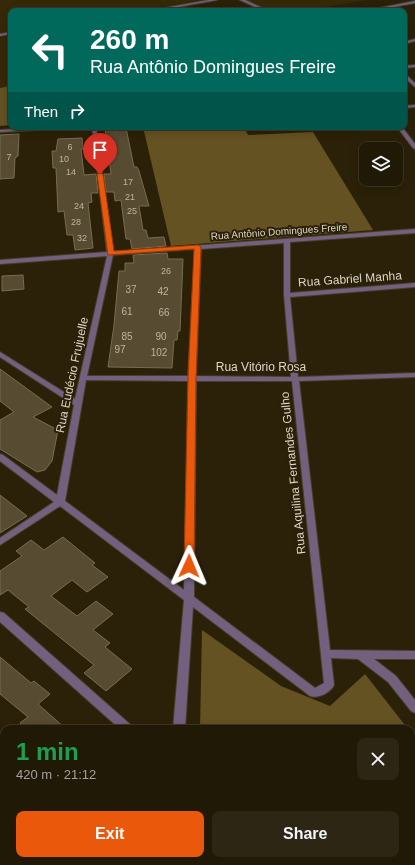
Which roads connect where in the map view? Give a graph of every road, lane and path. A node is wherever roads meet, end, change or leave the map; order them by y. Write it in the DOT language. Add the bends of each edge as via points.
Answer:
graph roads {
  1 [pos="215,0"];
  2 [pos="242,0"];
  3 [pos="415,2"];
  4 [pos="166,8"];
  5 [pos="260,8"];
  6 [pos="382,8"];
  7 [pos="407,77"];
  8 [pos="415,86"];
  9 [pos="19,130"];
  10 [pos="94,130"];
  11 [pos="401,130"];
  12 [pos="0,131"];
  13 [pos="415,147"];
  14 [pos="415,231"];
  15 [pos="287,240"];
  16 [pos="198,247"];
  17 [pos="110,254"];
  18 [pos="0,262"];
  19 [pos="415,285"];
  20 [pos="287,295"];
  21 [pos="0,354"];
  22 [pos="415,375"];
  23 [pos="82,378"];
  24 [pos="192,379"];
  25 [pos="295,380"];
  26 [pos="78,404"];
  27 [pos="0,457"];
  28 [pos="60,502"];
  29 [pos="0,542"];
  30 [pos="189,598"];
  31 [pos="0,616"];
  32 [pos="325,654"];
  33 [pos="360,654"];
  34 [pos="415,655"];
  35 [pos="415,708"];
  36 [pos="123,725"];
  37 [pos="179,725"];
  1 -- 4 [label="street"];
  2 -- 5 [label="street"];
  3 -- 6 [label="street"];
  7 -- 8 [label="street"];
  9 -- 12 [label="street"];
  10 -- 17 [label="street, Rua Eudécio Frujuelle"];
  11 -- 13 [label="street"];
  14 -- 15 [label="street, Rua Antônio Domingues Freire"];
  15 -- 16 [label="street, Rua Antônio Domingues Freire"];
  15 -- 20 [label="street, Rua Aquilina Fernandes Gulho"];
  16 -- 17 [label="street, Rua Antônio Domingues Freire"];
  16 -- 24 [label="street"];
  17 -- 18 [label="street, Rua Antônio Domingues Freire"];
  17 -- 23 [label="street, Rua Eudécio Frujuelle"];
  19 -- 20 [label="street, Rua Gabriel Manha"];
  20 -- 25 [label="street, Rua Aquilina Fernandes Gulho"];
  21 -- 26 [label="street"];
  22 -- 25 [label="street, Rua Vitório Rosa"];
  23 -- 24 [label="street, Rua Vitório Rosa"];
  23 -- 26 [label="street, Rua Eudécio Frujuelle"];
  24 -- 25 [label="street, Rua Vitório Rosa"];
  24 -- 30 [label="street"];
  25 -- 32 [label="street, Rua Aquilina Fernandes Gulho"];
  26 -- 28 [label="street, Rua Eudécio Frujuelle"];
  27 -- 28 [label="street"];
  28 -- 29 [label="street"];
  28 -- 30 [label="street"];
  30 -- 32 [label="street, Rua Aquilina Fernandes Gulho" via="314,693 330,685"];
  30 -- 37 [label="street"];
  31 -- 36 [label="street"];
  32 -- 33 [label="street"];
  33 -- 34 [label="street"];
  33 -- 35 [label="street" via="392,679"];
}
